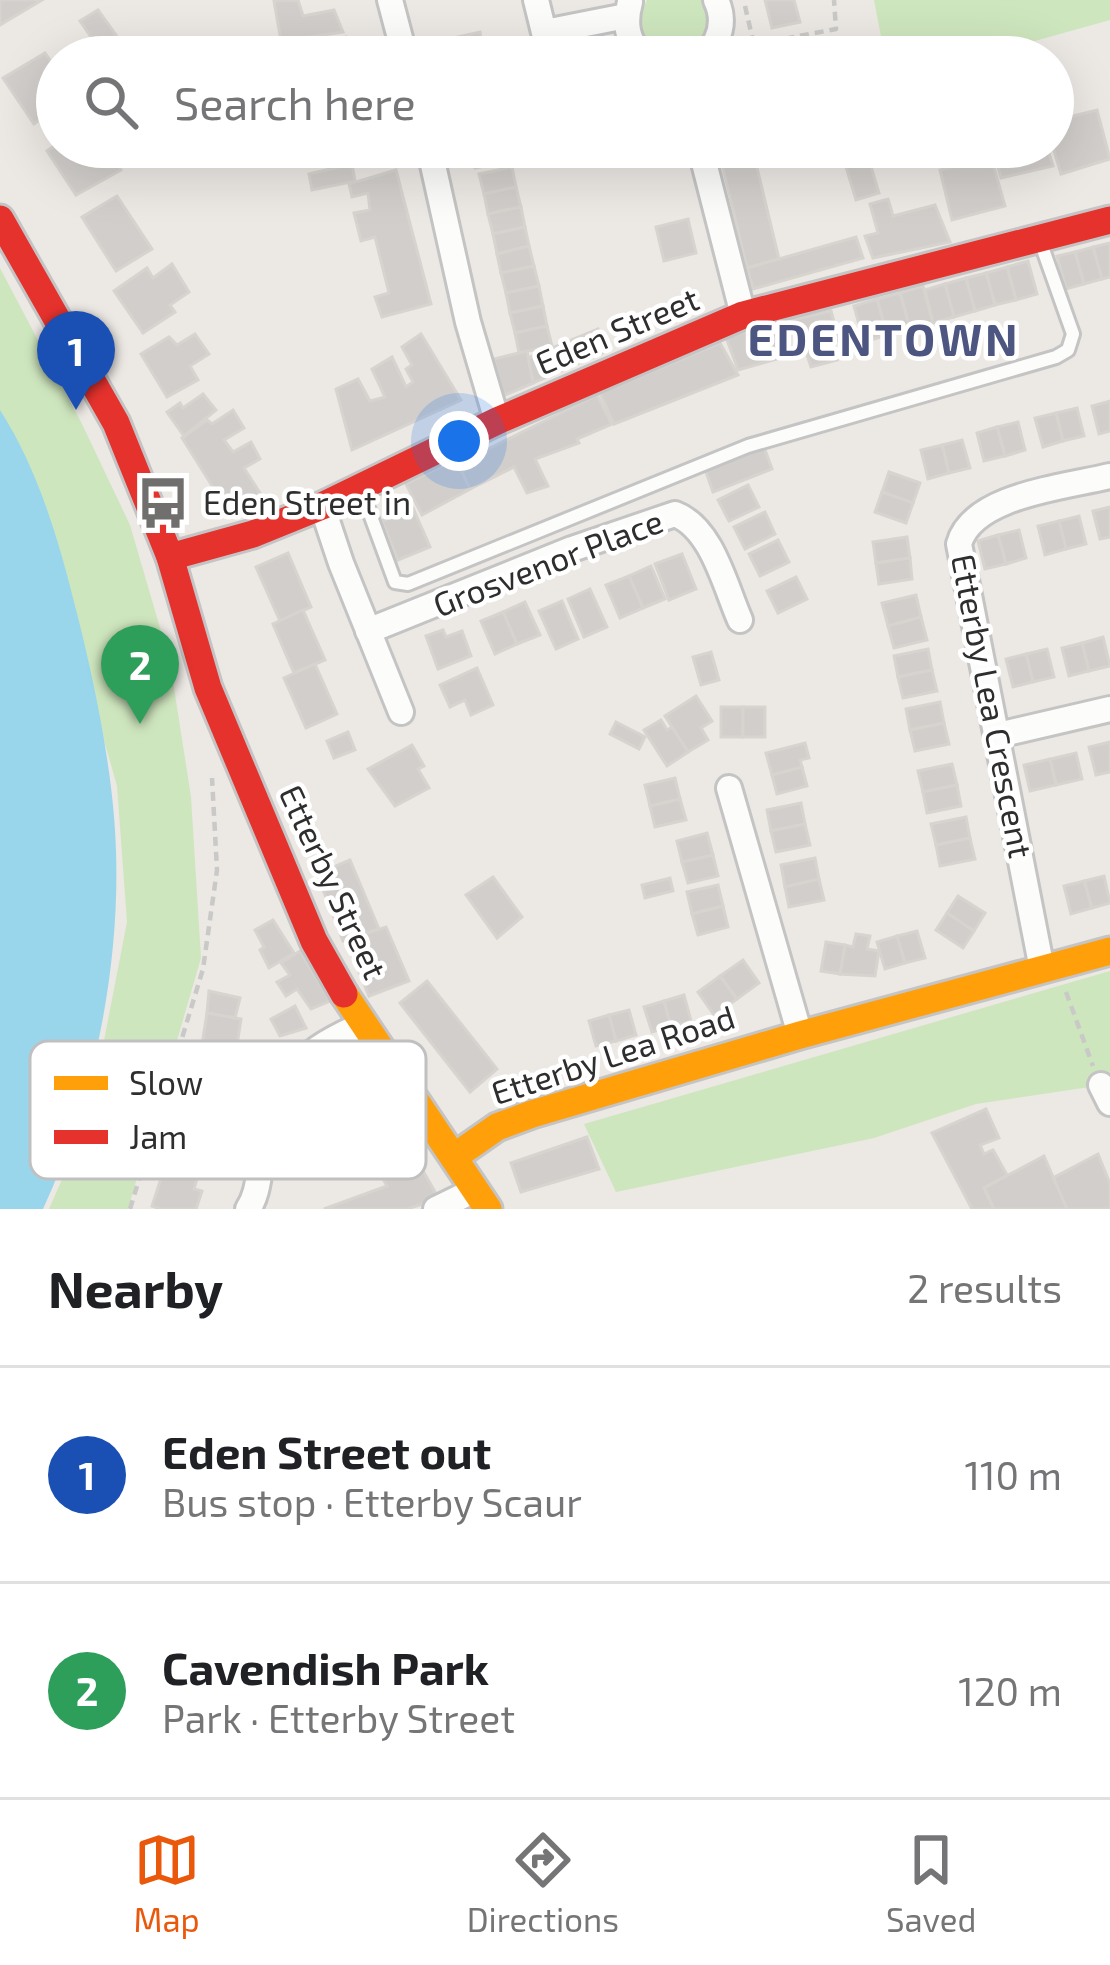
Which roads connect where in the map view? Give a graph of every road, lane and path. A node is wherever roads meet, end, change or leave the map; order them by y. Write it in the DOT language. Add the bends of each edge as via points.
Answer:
graph roads {
  1 [pos="390,0"];
  2 [pos="536,0"];
  3 [pos="716,0"];
  4 [pos="744,0"];
  5 [pos="833,0"];
  6 [pos="629,8"];
  7 [pos="399,36"];
  8 [pos="546,36"];
  9 [pos="568,36"];
  10 [pos="718,36"];
  11 [pos="752,36"];
  12 [pos="800,36"];
  13 [pos="434,168"];
  14 [pos="705,168"];
  15 [pos="0,218"];
  16 [pos="1110,220"];
  17 [pos="1040,240"];
  18 [pos="743,316"];
  19 [pos="497,422"];
  20 [pos="1110,476"];
  21 [pos="360,487"];
  22 [pos="322,506"];
  23 [pos="170,557"];
  24 [pos="740,620"];
  25 [pos="368,631"];
  26 [pos="1110,709"];
  27 [pos="401,712"];
  28 [pos="998,735"];
  29 [pos="212,773"];
  30 [pos="729,788"];
  31 [pos="1110,951"];
  32 [pos="1050,966"];
  33 [pos="362,1025"];
  34 [pos="800,1035"];
  35 [pos="181,1041"];
  36 [pos="329,1041"];
  37 [pos="373,1041"];
  38 [pos="1106,1094"];
  39 [pos="426,1117"];
  40 [pos="454,1157"];
  41 [pos="139,1179"];
  42 [pos="481,1200"];
  43 [pos="130,1209"];
  44 [pos="436,1209"];
  1 -- 7 [label="street"];
  2 -- 8 [label="street"];
  3 -- 10 [label="street"];
  4 -- 11 [label="path"];
  5 -- 12 [label="path" via="836,29"];
  6 -- 9 [label="street"];
  13 -- 19 [label="street"];
  14 -- 18 [label="street"];
  15 -- 23 [label="street, Etterby Street" via="116,424"];
  16 -- 17 [label="street, Eden Street"];
  17 -- 18 [label="street, Eden Street"];
  17 -- 21 [label="lane" via="1073,334 1055,357 748,446 408,584 394,581"];
  18 -- 19 [label="street, Eden Street"];
  19 -- 21 [label="street, Eden Street"];
  20 -- 28 [label="street, Etterby Lea Crescent" via="984,509 962,533 961,564"];
  21 -- 22 [label="street, Eden Street"];
  22 -- 23 [label="street, Eden Street"];
  22 -- 25 [label="street"];
  23 -- 33 [label="street, Etterby Street" via="208,688 314,941"];
  24 -- 25 [label="street, Grosvenor Place" via="707,546 675,514"];
  25 -- 27 [label="street"];
  26 -- 28 [label="street"];
  28 -- 32 [label="street, Etterby Lea Crescent"];
  29 -- 35 [label="path" via="217,869 203,969"];
  30 -- 34 [label="street"];
  31 -- 32 [label="street, Etterby Lea Road"];
  32 -- 34 [label="street, Etterby Lea Road"];
  32 -- 38 [label="path"];
  33 -- 36 [label="street"];
  33 -- 37 [label="street, Etterby Street"];
  34 -- 40 [label="street, Etterby Lea Road" via="532,1114"];
  39 -- 40 [label="street, Etterby Street"];
  40 -- 42 [label="street, Etterby Street"];
  41 -- 43 [label="path"];
  42 -- 44 [label="street"];
}
